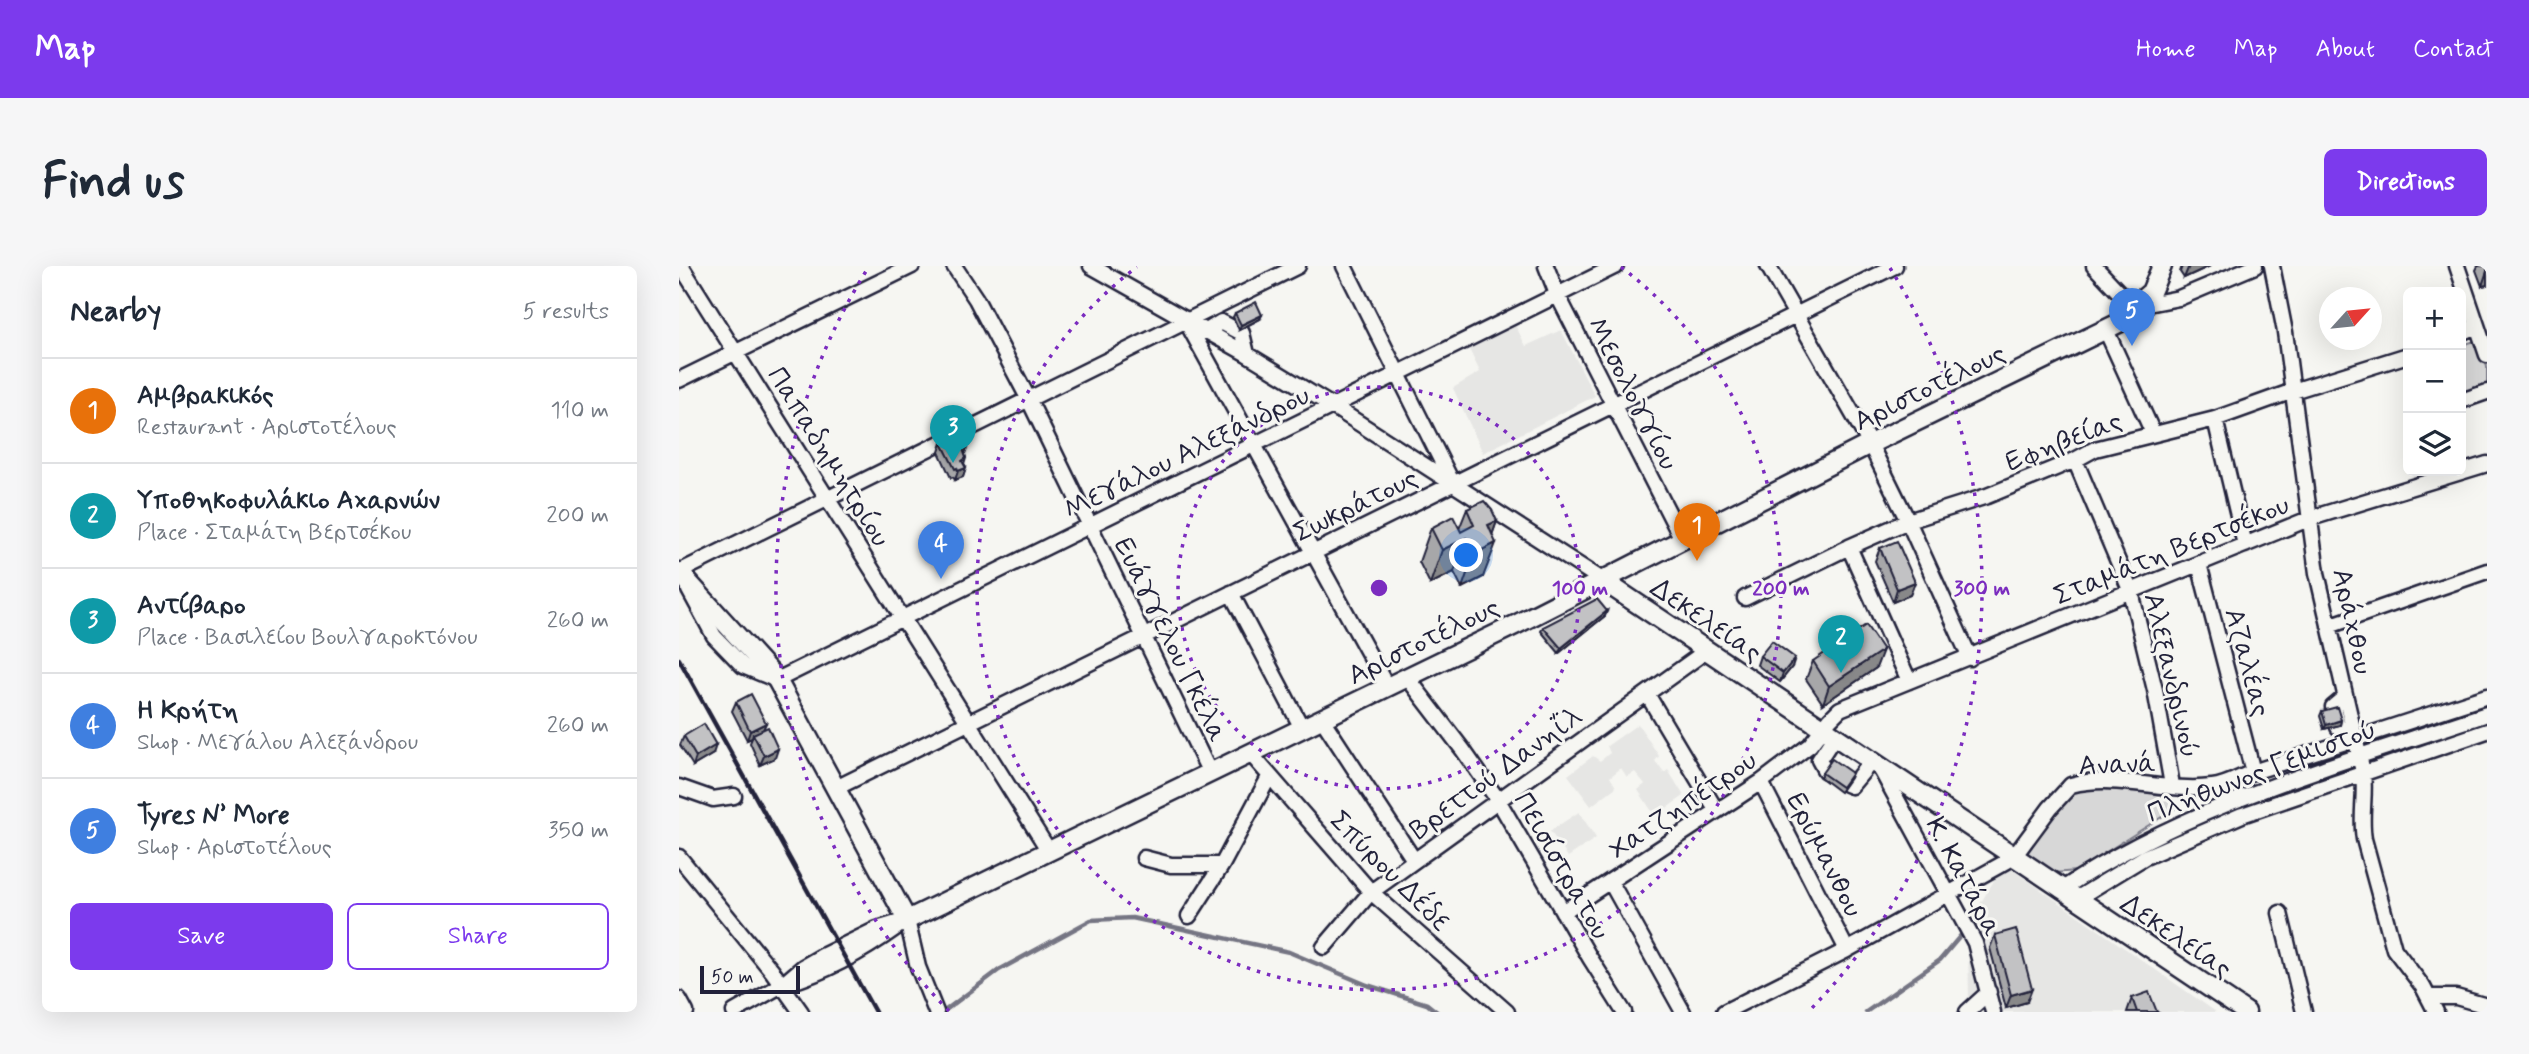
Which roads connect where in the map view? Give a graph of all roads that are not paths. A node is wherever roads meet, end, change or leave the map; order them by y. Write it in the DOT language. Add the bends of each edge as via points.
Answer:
graph roads {
  1 [pos="681,266"];
  2 [pos="912,266"];
  3 [pos="954,266"];
  4 [pos="1091,266"];
  5 [pos="1298,266"];
  6 [pos="1344,266"];
  7 [pos="1546,266"];
  8 [pos="1616,266"];
  9 [pos="1768,266"];
  10 [pos="1895,266"];
  11 [pos="2094,266"];
  12 [pos="2162,266"];
  13 [pos="2255,266"];
  14 [pos="2272,266"];
  15 [pos="2457,266"];
  16 [pos="1557,294"];
  17 [pos="1228,301"];
  18 [pos="2133,307"];
  19 [pos="1796,313"];
  20 [pos="1186,321"];
  21 [pos="1221,323"];
  22 [pos="2476,326"];
  23 [pos="2106,330"];
  24 [pos="2466,331"];
  25 [pos="1205,332"];
  26 [pos="736,352"];
  27 [pos="1247,354"];
  28 [pos="2487,355"];
  29 [pos="2403,357"];
  30 [pos="1398,374"];
  31 [pos="679,380"];
  32 [pos="2293,391"];
  33 [pos="2487,392"];
  34 [pos="1028,398"];
  35 [pos="2466,399"];
  36 [pos="1612,405"];
  37 [pos="1334,407"];
  38 [pos="2215,419"];
  39 [pos="2153,433"];
  40 [pos="1870,444"];
  41 [pos="1254,446"];
  42 [pos="1434,447"];
  43 [pos="1418,460"];
  44 [pos="2075,460"];
  45 [pos="2487,464"];
  46 [pos="1453,484"];
  47 [pos="827,498"];
  48 [pos="2311,518"];
  49 [pos="1908,521"];
  50 [pos="1090,525"];
  51 [pos="1683,541"];
  52 [pos="2245,545"];
  53 [pos="1849,547"];
  54 [pos="1313,552"];
  55 [pos="2199,564"];
  56 [pos="2487,571"];
  57 [pos="679,572"];
  58 [pos="1602,580"];
  59 [pos="2131,592"];
  60 [pos="1231,593"];
  61 [pos="1745,598"];
  62 [pos="902,617"];
  63 [pos="2329,625"];
  64 [pos="1143,635"];
  65 [pos="1706,651"];
  66 [pos="1970,658"];
  67 [pos="1407,677"];
  68 [pos="777,680"];
  69 [pos="1909,681"];
  70 [pos="1387,687"];
  71 [pos="1647,694"];
  72 [pos="2487,695"];
  73 [pos="2487,714"];
  74 [pos="1322,719"];
  75 [pos="967,721"];
  76 [pos="1302,728"];
  77 [pos="2487,731"];
  78 [pos="1828,733"];
  79 [pos="2354,734"];
  80 [pos="1250,753"];
  81 [pos="2360,757"];
  82 [pos="1875,765"];
  83 [pos="1825,771"];
  84 [pos="2253,772"];
  85 [pos="2363,772"];
  86 [pos="1210,773"];
  87 [pos="1269,777"];
  88 [pos="1761,782"];
  89 [pos="1846,784"];
  90 [pos="2172,785"];
  91 [pos="679,787"];
  92 [pos="836,788"];
  93 [pos="734,796"];
  94 [pos="1498,800"];
  95 [pos="1716,810"];
  96 [pos="1049,851"];
  97 [pos="1144,858"];
  98 [pos="2013,858"];
  99 [pos="1414,860"];
  100 [pos="680,861"];
  101 [pos="1222,865"];
  102 [pos="1610,881"];
  103 [pos="1371,892"];
  104 [pos="1948,895"];
  105 [pos="2069,895"];
  106 [pos="1563,912"];
  107 [pos="2280,913"];
  108 [pos="1189,916"];
  109 [pos="907,920"];
  110 [pos="1324,947"];
  111 [pos="1847,950"];
  112 [pos="782,985"];
  113 [pos="1989,992"];
  114 [pos="2430,997"];
  115 [pos="679,999"];
  116 [pos="2487,1006"];
  117 [pos="935,1009"];
  118 [pos="686,1012"];
  119 [pos="734,1012"];
  120 [pos="801,1012"];
  121 [pos="1507,1012"];
  122 [pos="1624,1012"];
  123 [pos="1682,1012"];
  124 [pos="1724,1012"];
  125 [pos="1967,1012"];
  126 [pos="1993,1012"];
  127 [pos="2246,1012"];
  128 [pos="2304,1012"];
  129 [pos="2436,1012"];
  1 -- 26 [label="street, Παπαδημητρίου"];
  2 -- 26 [label="street"];
  3 -- 34 [label="street, Ευάγγελου Γκέλα" via="977,299"];
  4 -- 20 [label="street, Δεκελείας"];
  5 -- 17 [label="street"];
  6 -- 30 [label="street"];
  7 -- 16 [label="street, Μεσολογγίου"];
  8 -- 16 [label="street, Μεγάλου Αλεξάνδρου"];
  9 -- 19 [label="street"];
  10 -- 19 [label="street, Σωκράτους"];
  11 -- 18 [label="street"];
  12 -- 18 [label="main road, Αριστοτέλους" via="2151,292"];
  13 -- 18 [label="street" via="2179,298"];
  14 -- 32 [label="street, Αράχθου"];
  15 -- 22 [label="street"];
  16 -- 30 [label="street, Μεγάλου Αλεξάνδρου"];
  16 -- 36 [label="street, Μεσολογγίου"];
  17 -- 20 [label="street"];
  17 -- 21 [label="street"];
  18 -- 23 [label="main road, Αριστοτέλους" via="2125,320"];
  19 -- 36 [label="street, Σωκράτους"];
  19 -- 40 [label="street"];
  20 -- 25 [label="street, Δεκελείας"];
  20 -- 34 [label="street"];
  20 -- 41 [label="street"];
  21 -- 25 [label="street"];
  21 -- 27 [label="street" via="1242,332"];
  22 -- 24 [label="street"];
  22 -- 28 [label="street"];
  23 -- 39 [label="street"];
  23 -- 40 [label="main road, Αριστοτέλους"];
  25 -- 27 [label="street, Δεκελείας"];
  26 -- 31 [label="street"];
  26 -- 47 [label="street, Παπαδημητρίου"];
  27 -- 37 [label="street, Δεκελείας"];
  29 -- 32 [label="street, Εφηβείας"];
  30 -- 37 [label="street, Μεγάλου Αλεξάνδρου"];
  30 -- 42 [label="street"];
  32 -- 38 [label="street, Εφηβείας"];
  32 -- 48 [label="street, Αράχθου"];
  33 -- 35 [label="street"];
  34 -- 47 [label="street"];
  34 -- 50 [label="street, Ευάγγελου Γκέλα"];
  36 -- 46 [label="street, Σωκράτους"];
  36 -- 51 [label="street, Μεσολογγίου"];
  37 -- 41 [label="street, Μεγάλου Αλεξάνδρου"];
  37 -- 43 [label="street, Δεκελείας"];
  38 -- 39 [label="street, Εφηβείας"];
  38 -- 52 [label="street"];
  39 -- 44 [label="street, Εφηβείας" via="2095,449"];
  40 -- 49 [label="street"];
  40 -- 51 [label="main road, Αριστοτέλους"];
  41 -- 50 [label="street, Μεγάλου Αλεξάνδρου"];
  41 -- 54 [label="street"];
  42 -- 43 [label="street"];
  42 -- 46 [label="street"];
  43 -- 46 [label="street, Δεκελείας"];
  44 -- 49 [label="street, Εφηβείας" via="1987,496"];
  44 -- 59 [label="street, Αλεξανδρινού"];
  45 -- 48 [label="street, Σταμάτη Βερτσέκου"];
  46 -- 54 [label="street, Σωκράτους"];
  46 -- 58 [label="street, Δεκελείας"];
  47 -- 57 [label="street"];
  47 -- 62 [label="street, Παπαδημητρίου"];
  48 -- 52 [label="street, Σταμάτη Βερτσέκου"];
  48 -- 63 [label="street, Αράχθου"];
  49 -- 53 [label="street, Εφηβείας"];
  49 -- 66 [label="street"];
  50 -- 62 [label="street, Μεγάλου Αλεξάνδρου"];
  50 -- 64 [label="street, Ευάγγελου Γκέλα"];
  51 -- 58 [label="main road, Αριστοτέλους"];
  52 -- 55 [label="street, Σταμάτη Βερτσέκου"];
  53 -- 61 [label="street, Εφηβείας"];
  53 -- 69 [label="street"];
  54 -- 60 [label="street, Σωκράτους"];
  54 -- 70 [label="street"];
  55 -- 59 [label="street, Σταμάτη Βερτσέκου"];
  55 -- 84 [label="street, Αζαλέας"];
  56 -- 63 [label="street"];
  57 -- 68 [label="main road"];
  58 -- 65 [label="main road, Δεκελείας"];
  58 -- 67 [label="main road, Αριστοτέλους"];
  59 -- 66 [label="street, Σταμάτη Βερτσέκου"];
  59 -- 90 [label="street, Αλεξανδρινού"];
  60 -- 64 [label="street, Σωκράτους"];
  60 -- 76 [label="street"];
  62 -- 68 [label="street, Μεγάλου Αλεξάνδρου"];
  62 -- 75 [label="street, Παπαδημητρίου"];
  63 -- 79 [label="street, Αράχθου"];
  64 -- 75 [label="street, Σωκράτους"];
  64 -- 86 [label="street, Ευάγγελου Γκέλα"];
  65 -- 71 [label="street, Βρεττού Δανηΐλ"];
  65 -- 78 [label="main road, Δεκελείας"];
  66 -- 69 [label="street, Σταμάτη Βερτσέκου"];
  67 -- 70 [label="main road, Αριστοτέλους"];
  67 -- 94 [label="street, Πεισίστρατου"];
  68 -- 92 [label="main road"];
  69 -- 78 [label="street, Σταμάτη Βερτσέκου" via="1840,709"];
  70 -- 74 [label="main road, Αριστοτέλους"];
  71 -- 94 [label="street, Βρεττού Δανηΐλ"];
  71 -- 95 [label="street"];
  72 -- 79 [label="street, Πλήθωνος Γεμιστού"];
  73 -- 81 [label="street, Πλήθωνος Γεμιστού"];
  74 -- 76 [label="main road, Αριστοτέλους"];
  74 -- 99 [label="street"];
  75 -- 92 [label="street, Σωκράτους"];
  75 -- 96 [label="street, Παπαδημητρίου"];
  76 -- 80 [label="main road, Αριστοτέλους"];
  77 -- 85 [label="street, Πλήθωνος Γεμιστού"];
  78 -- 82 [label="main road, Δεκελείας"];
  78 -- 83 [label="street" via="1819,760"];
  78 -- 88 [label="street, Χατζηπέτρου"];
  79 -- 81 [label="street, Αράχθου"];
  79 -- 84 [label="street, Πλήθωνος Γεμιστού"];
  80 -- 86 [label="main road, Αριστοτέλους"];
  80 -- 87 [label="street, Σπύρου Δέδε"];
  81 -- 85 [label="street, Αράχθου"];
  81 -- 105 [label="street, Πλήθωνος Γεμιστού" via="2253,794 2139,843 2095,867"];
  82 -- 89 [label="street" via="1851,786"];
  82 -- 98 [label="main road, Δεκελείας"];
  82 -- 104 [label="street, Κ. Κατάρα"];
  84 -- 90 [label="street, Ανανά" via="2215,787"];
  85 -- 105 [label="street, Πλήθωνος Γεμιστού" via="2190,836"];
  85 -- 114 [label="street, Αράχθου" via="2361,823 2390,938"];
  86 -- 96 [label="main road, Αριστοτέλους"];
  87 -- 101 [label="street"];
  87 -- 103 [label="street, Σπύρου Δέδε"];
  88 -- 95 [label="street, Χατζηπέτρου"];
  88 -- 111 [label="street, Ερύμανθου"];
  90 -- 98 [label="street, Ανανά" via="2071,785"];
  91 -- 93 [label="street" via="713,799"];
  92 -- 109 [label="main road"];
  94 -- 99 [label="street, Βρεττού Δανηΐλ"];
  94 -- 106 [label="street, Πεισίστρατου"];
  95 -- 102 [label="street, Χατζηπέτρου"];
  96 -- 109 [label="main road, Αριστοτέλους"];
  97 -- 101 [label="street" via="1171,865"];
  98 -- 104 [label="street"];
  98 -- 105 [label="main road, Δεκελείας"];
  99 -- 103 [label="street, Βρεττού Δανηΐλ"];
  100 -- 112 [label="street"];
  101 -- 108 [label="street"];
  102 -- 106 [label="street, Χατζηπέτρου"];
  102 -- 123 [label="street"];
  103 -- 110 [label="street, Βρεττού Δανηΐλ"];
  103 -- 121 [label="street, Σπύρου Δέδε"];
  104 -- 111 [label="street"];
  104 -- 113 [label="street, Κ. Κατάρα" via="1975,943"];
  105 -- 127 [label="main road, Δεκελείας"];
  106 -- 122 [label="street, Πεισίστρατου"];
  107 -- 128 [label="street"];
  109 -- 112 [label="street" via="822,956"];
  109 -- 117 [label="street" via="918,967"];
  111 -- 124 [label="street"];
  112 -- 119 [label="street"];
  112 -- 120 [label="street"];
  113 -- 125 [label="street"];
  113 -- 126 [label="street, Κ. Κατάρα"];
  114 -- 116 [label="street" via="2456,997"];
  114 -- 129 [label="street, Αράχθου"];
  115 -- 118 [label="street"];
}
